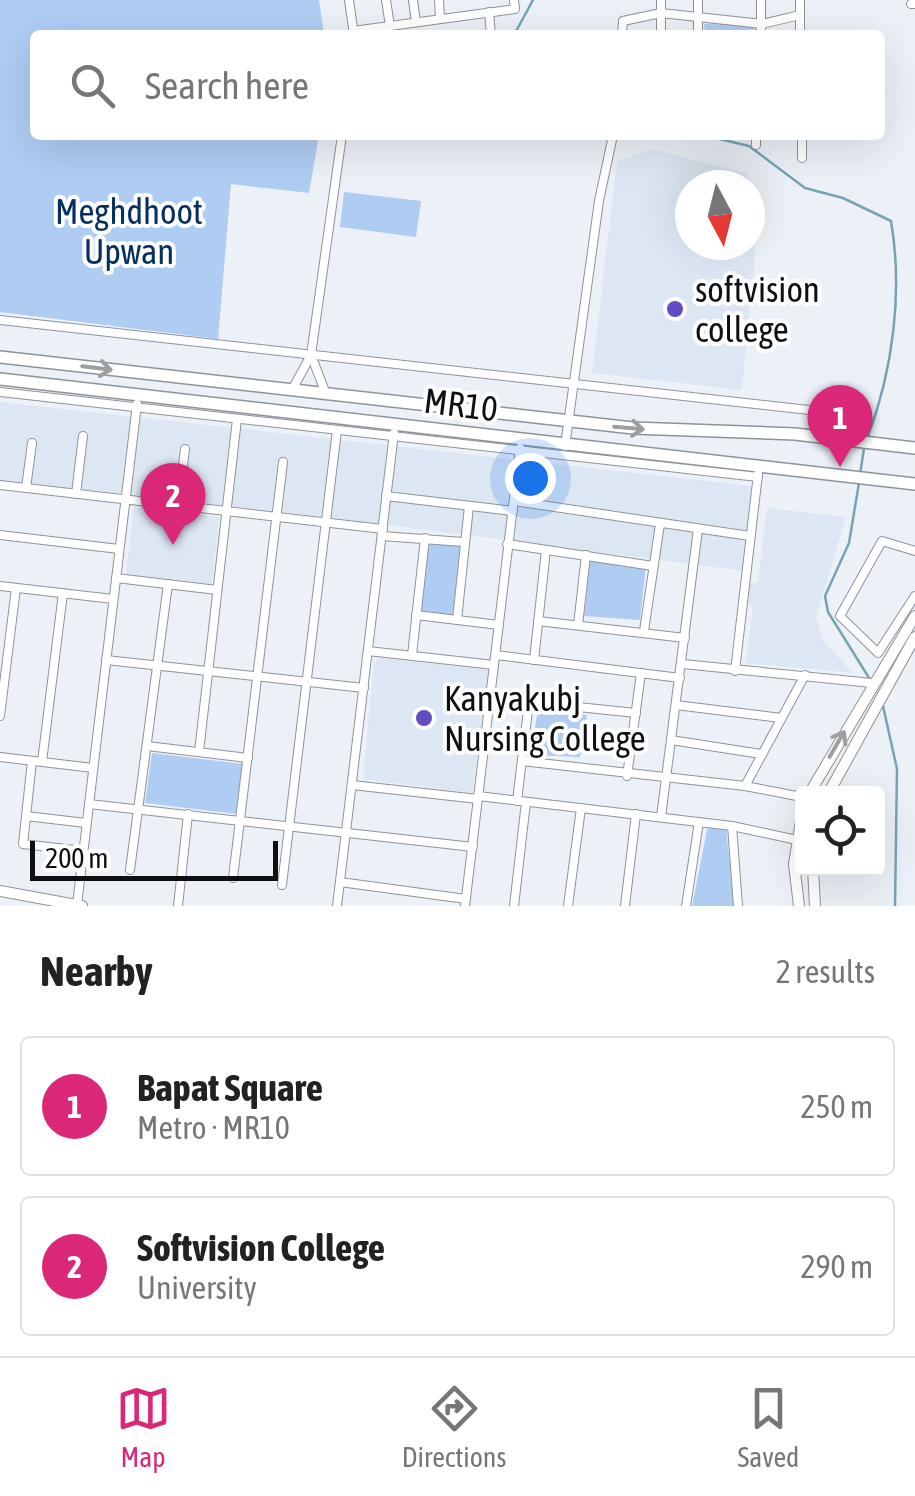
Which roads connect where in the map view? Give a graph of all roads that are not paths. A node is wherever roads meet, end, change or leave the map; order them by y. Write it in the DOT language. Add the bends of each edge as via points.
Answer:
graph roads {
  1 [pos="349,0"];
  2 [pos="386,0"];
  3 [pos="413,0"];
  4 [pos="438,0"];
  5 [pos="476,0"];
  6 [pos="514,0"];
  7 [pos="661,0"];
  8 [pos="698,0"];
  9 [pos="760,0"];
  10 [pos="800,0"];
  11 [pos="477,12"];
  12 [pos="489,12"];
  13 [pos="661,12"];
  14 [pos="800,15"];
  15 [pos="440,18"];
  16 [pos="698,18"];
  17 [pos="416,22"];
  18 [pos="762,24"];
  19 [pos="390,26"];
  20 [pos="354,30"];
  21 [pos="369,30"];
  22 [pos="491,30"];
  23 [pos="622,30"];
  24 [pos="661,30"];
  25 [pos="698,30"];
  26 [pos="761,30"];
  27 [pos="800,30"];
  28 [pos="341,140"];
  29 [pos="613,140"];
  30 [pos="756,140"];
  31 [pos="802,140"];
  32 [pos="756,146"];
  33 [pos="802,158"];
  34 [pos="0,320"];
  35 [pos="311,355"];
  36 [pos="0,357"];
  37 [pos="0,379"];
  38 [pos="573,384"];
  39 [pos="292,390"];
  40 [pos="0,392"];
  41 [pos="326,394"];
  42 [pos="137,401"];
  43 [pos="854,414"];
  44 [pos="237,419"];
  45 [pos="568,422"];
  46 [pos="337,430"];
  47 [pos="394,430"];
  48 [pos="83,436"];
  49 [pos="32,443"];
  50 [pos="520,444"];
  51 [pos="915,448"];
  52 [pos="185,449"];
  53 [pos="565,449"];
  54 [pos="283,462"];
  55 [pos="759,471"];
  56 [pos="915,484"];
  57 [pos="0,485"];
  58 [pos="26,488"];
  59 [pos="76,494"];
  60 [pos="386,496"];
  61 [pos="125,499"];
  62 [pos="514,501"];
  63 [pos="178,505"];
  64 [pos="469,506"];
  65 [pos="226,511"];
  66 [pos="512,512"];
  67 [pos="276,516"];
  68 [pos="326,522"];
  69 [pos="660,524"];
  70 [pos="698,529"];
  71 [pos="382,532"];
  72 [pos="0,535"];
  73 [pos="750,536"];
  74 [pos="425,538"];
  75 [pos="463,542"];
  76 [pos="508,544"];
  77 [pos="119,549"];
  78 [pos="546,550"];
  79 [pos="915,550"];
  80 [pos="586,555"];
  81 [pos="652,566"];
  82 [pos="116,578"];
  83 [pos="168,584"];
  84 [pos="0,586"];
  85 [pos="16,588"];
  86 [pos="217,590"];
  87 [pos="63,593"];
  88 [pos="915,596"];
  89 [pos="113,599"];
  90 [pos="416,615"];
  91 [pos="915,616"];
  92 [pos="457,620"];
  93 [pos="538,621"];
  94 [pos="499,625"];
  95 [pos="578,625"];
  96 [pos="644,632"];
  97 [pos="915,637"];
  98 [pos="685,638"];
  99 [pos="368,651"];
  100 [pos="412,654"];
  101 [pos="106,660"];
  102 [pos="495,660"];
  103 [pos="534,660"];
  104 [pos="683,664"];
  105 [pos="157,665"];
  106 [pos="208,671"];
  107 [pos="735,671"];
  108 [pos="641,673"];
  109 [pos="805,674"];
  110 [pos="258,676"];
  111 [pos="680,678"];
  112 [pos="307,682"];
  113 [pos="364,688"];
  114 [pos="871,693"];
  115 [pos="491,698"];
  116 [pos="529,702"];
  117 [pos="676,705"];
  118 [pos="636,713"];
  119 [pos="0,716"];
  120 [pos="781,718"];
  121 [pos="671,740"];
  122 [pos="146,746"];
  123 [pos="198,752"];
  124 [pos="761,754"];
  125 [pos="0,757"];
  126 [pos="248,758"];
  127 [pos="522,761"];
  128 [pos="37,762"];
  129 [pos="93,768"];
  130 [pos="627,776"];
  131 [pos="666,779"];
  132 [pos="352,785"];
  133 [pos="745,786"];
  134 [pos="812,786"];
  135 [pos="831,786"];
  136 [pos="795,793"];
  137 [pos="478,798"];
  138 [pos="522,801"];
  139 [pos="89,804"];
  140 [pos="581,808"];
  141 [pos="138,809"];
  142 [pos="188,814"];
  143 [pos="636,814"];
  144 [pos="26,816"];
  145 [pos="661,817"];
  146 [pos="240,820"];
  147 [pos="698,822"];
  148 [pos="86,823"];
  149 [pos="290,825"];
  150 [pos="732,826"];
  151 [pos="346,831"];
  152 [pos="795,840"];
  153 [pos="472,847"];
  154 [pos="83,852"];
  155 [pos="130,870"];
  156 [pos="798,876"];
  157 [pos="813,876"];
  158 [pos="233,878"];
  159 [pos="340,882"];
  160 [pos="282,885"];
  161 [pos="0,891"];
  162 [pos="466,902"];
  163 [pos="57,904"];
  164 [pos="79,906"];
  165 [pos="178,906"];
  166 [pos="337,906"];
  167 [pos="514,906"];
  168 [pos="568,906"];
  169 [pos="624,906"];
  170 [pos="686,906"];
  171 [pos="738,906"];
  172 [pos="798,906"];
  173 [pos="815,906"];
  1 -- 20 [label="street"];
  2 -- 19 [label="street"];
  3 -- 17 [label="street"];
  4 -- 15 [label="street"];
  5 -- 11 [label="street"];
  6 -- 12 [label="street" via="515,9"];
  7 -- 13 [label="street"];
  8 -- 16 [label="street"];
  9 -- 18 [label="street"];
  10 -- 14 [label="street"];
  11 -- 12 [label="street"];
  11 -- 15 [label="street"];
  12 -- 22 [label="street"];
  13 -- 16 [label="street"];
  13 -- 23 [label="street" via="623,21"];
  13 -- 24 [label="street"];
  14 -- 18 [label="street"];
  14 -- 27 [label="street"];
  15 -- 17 [label="street"];
  16 -- 18 [label="street"];
  16 -- 25 [label="street"];
  17 -- 19 [label="street"];
  18 -- 26 [label="street"];
  19 -- 21 [label="street"];
  28 -- 35 [label="street"];
  29 -- 38 [label="street"];
  30 -- 32 [label="street"];
  31 -- 33 [label="street"];
  34 -- 35 [label="street"];
  35 -- 38 [label="street"];
  35 -- 39 [label="street"];
  35 -- 41 [label="street"];
  36 -- 39 [label="main road, MR10, one-way"];
  37 -- 42 [label="main road, MR10"];
  38 -- 43 [label="street"];
  38 -- 45 [label="street"];
  39 -- 41 [label="main road, MR10"];
  40 -- 42 [label="street"];
  41 -- 45 [label="main road, MR10"];
  42 -- 44 [label="street"];
  42 -- 47 [label="main road, MR10"];
  42 -- 61 [label="street"];
  44 -- 46 [label="street"];
  44 -- 65 [label="street"];
  45 -- 51 [label="main road, MR10, one-way"];
  45 -- 53 [label="street"];
  46 -- 47 [label="street"];
  46 -- 68 [label="street"];
  47 -- 50 [label="main road, MR10"];
  47 -- 60 [label="street"];
  48 -- 59 [label="street"];
  49 -- 58 [label="street"];
  50 -- 53 [label="main road, MR10"];
  50 -- 62 [label="street"];
  52 -- 63 [label="street"];
  53 -- 55 [label="main road, MR10"];
  54 -- 67 [label="street"];
  55 -- 56 [label="main road, MR10"];
  55 -- 73 [label="street"];
  57 -- 58 [label="street"];
  58 -- 59 [label="street"];
  59 -- 61 [label="street"];
  60 -- 64 [label="street"];
  60 -- 71 [label="street"];
  61 -- 63 [label="street"];
  61 -- 77 [label="street"];
  62 -- 66 [label="street"];
  62 -- 69 [label="street"];
  63 -- 65 [label="street"];
  64 -- 66 [label="street"];
  64 -- 75 [label="street"];
  65 -- 67 [label="street"];
  65 -- 86 [label="street"];
  66 -- 76 [label="street"];
  67 -- 68 [label="street"];
  67 -- 110 [label="street"];
  68 -- 71 [label="street"];
  68 -- 112 [label="street"];
  69 -- 70 [label="street"];
  69 -- 81 [label="street"];
  70 -- 73 [label="street"];
  70 -- 98 [label="street"];
  71 -- 74 [label="street"];
  71 -- 99 [label="street"];
  72 -- 77 [label="street"];
  73 -- 107 [label="street"];
  74 -- 75 [label="street"];
  74 -- 90 [label="street"];
  75 -- 92 [label="street"];
  76 -- 78 [label="street"];
  76 -- 94 [label="street"];
  77 -- 82 [label="street"];
  78 -- 80 [label="street"];
  78 -- 93 [label="street"];
  79 -- 88 [label="street" via="882,540 840,616 878,653"];
  80 -- 81 [label="street"];
  80 -- 95 [label="street"];
  81 -- 96 [label="street"];
  82 -- 83 [label="street"];
  82 -- 89 [label="street"];
  83 -- 86 [label="street"];
  83 -- 105 [label="street"];
  84 -- 85 [label="street"];
  85 -- 87 [label="street"];
  85 -- 119 [label="street"];
  86 -- 106 [label="street"];
  87 -- 89 [label="street"];
  87 -- 128 [label="street"];
  89 -- 101 [label="street"];
  90 -- 92 [label="street"];
  90 -- 100 [label="street"];
  91 -- 114 [label="main road"];
  92 -- 94 [label="street"];
  93 -- 95 [label="street"];
  93 -- 103 [label="street"];
  94 -- 102 [label="street"];
  95 -- 96 [label="street"];
  96 -- 98 [label="street"];
  97 -- 114 [label="main road" via="885,685"];
  98 -- 104 [label="street"];
  99 -- 100 [label="street"];
  99 -- 113 [label="street"];
  100 -- 102 [label="street"];
  101 -- 105 [label="street"];
  101 -- 129 [label="street"];
  102 -- 103 [label="street"];
  102 -- 115 [label="street"];
  103 -- 108 [label="street"];
  104 -- 107 [label="street"];
  104 -- 111 [label="street"];
  105 -- 106 [label="street"];
  105 -- 122 [label="street"];
  106 -- 110 [label="street"];
  106 -- 123 [label="street"];
  107 -- 109 [label="street"];
  108 -- 111 [label="street"];
  108 -- 118 [label="street"];
  109 -- 114 [label="street" via="856,681"];
  109 -- 120 [label="street"];
  110 -- 112 [label="street"];
  110 -- 126 [label="street"];
  111 -- 117 [label="street"];
  112 -- 113 [label="street"];
  112 -- 149 [label="street"];
  113 -- 132 [label="street"];
  134 -- 114 [label="main road, one-way"];
  114 -- 135 [label="main road"];
  115 -- 116 [label="street"];
  115 -- 137 [label="street"];
  116 -- 118 [label="street"];
  116 -- 127 [label="street"];
  117 -- 120 [label="street"];
  117 -- 121 [label="street"];
  118 -- 130 [label="street"];
  120 -- 124 [label="street"];
  121 -- 124 [label="street"];
  121 -- 131 [label="street"];
  122 -- 123 [label="street"];
  122 -- 141 [label="street"];
  123 -- 126 [label="street"];
  124 -- 133 [label="street"];
  125 -- 128 [label="street"];
  126 -- 146 [label="street"];
  127 -- 130 [label="street"];
  127 -- 138 [label="street"];
  128 -- 129 [label="street"];
  128 -- 144 [label="street"];
  129 -- 139 [label="street"];
  130 -- 131 [label="street"];
  131 -- 133 [label="street"];
  131 -- 145 [label="street"];
  132 -- 137 [label="street"];
  132 -- 151 [label="street"];
  133 -- 136 [label="street"];
  137 -- 138 [label="street"];
  137 -- 153 [label="street"];
  138 -- 140 [label="street"];
  138 -- 167 [label="street"];
  139 -- 141 [label="street"];
  139 -- 148 [label="street"];
  140 -- 143 [label="street"];
  140 -- 168 [label="street"];
  141 -- 142 [label="street"];
  141 -- 155 [label="street"];
  142 -- 146 [label="street"];
  142 -- 165 [label="street"];
  143 -- 145 [label="street"];
  143 -- 169 [label="street"];
  144 -- 148 [label="street"];
  144 -- 154 [label="street" via="23,844"];
  145 -- 147 [label="street"];
  146 -- 149 [label="street"];
  146 -- 158 [label="street"];
  147 -- 150 [label="street"];
  147 -- 170 [label="street"];
  148 -- 154 [label="street"];
  149 -- 151 [label="street"];
  149 -- 160 [label="street"];
  150 -- 152 [label="street"];
  150 -- 171 [label="street"];
  151 -- 153 [label="street"];
  151 -- 159 [label="street"];
  153 -- 162 [label="street"];
  154 -- 164 [label="street"];
  156 -- 172 [label="main road"];
  157 -- 173 [label="main road"];
  159 -- 162 [label="street"];
  159 -- 166 [label="street"];
  161 -- 163 [label="main road"];
  163 -- 164 [label="main road"];
}
